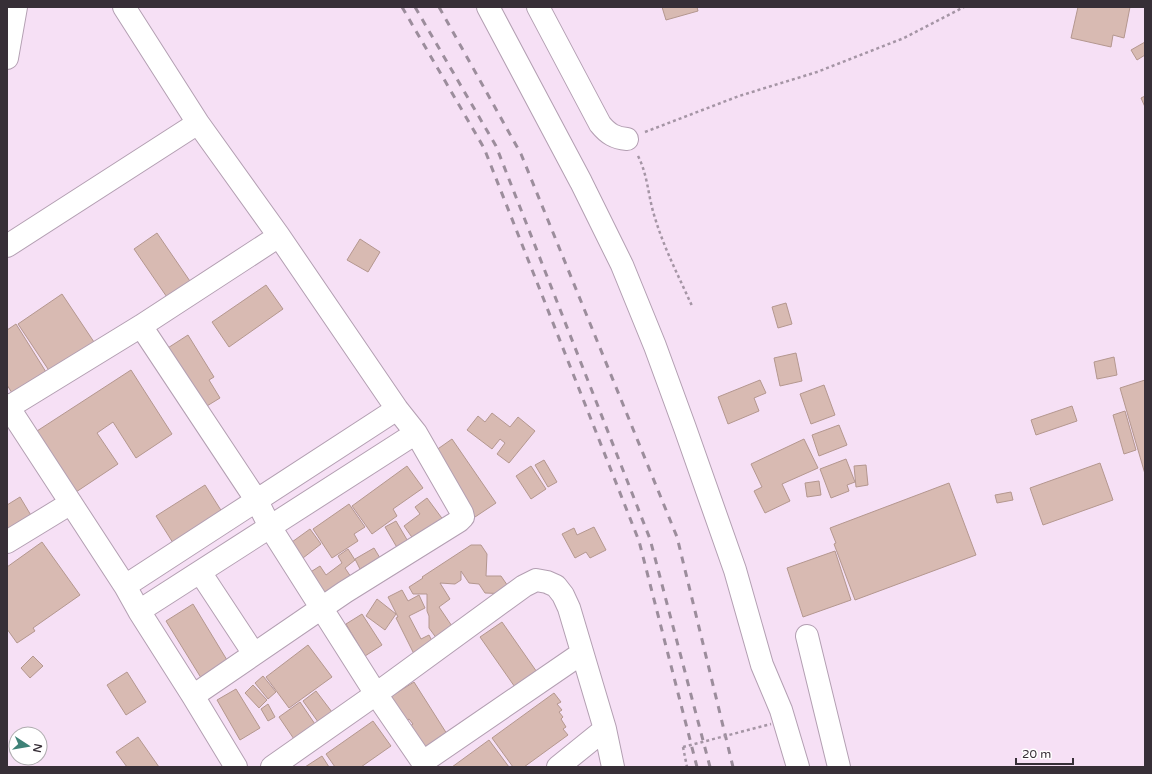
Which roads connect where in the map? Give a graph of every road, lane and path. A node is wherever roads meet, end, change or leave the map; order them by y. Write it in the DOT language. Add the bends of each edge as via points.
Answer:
graph roads {
  1 [pos="16,7"];
  2 [pos="124,7"];
  3 [pos="488,7"];
  4 [pos="538,7"];
  5 [pos="964,7"];
  6 [pos="7,58"];
  7 [pos="198,123"];
  8 [pos="627,139"];
  9 [pos="279,236"];
  10 [pos="7,246"];
  11 [pos="692,306"];
  12 [pos="141,326"];
  13 [pos="8,406"];
  14 [pos="397,409"];
  15 [pos="416,434"];
  16 [pos="257,501"];
  17 [pos="71,503"];
  18 [pos="270,527"];
  19 [pos="7,542"];
  20 [pos="200,572"];
  21 [pos="125,586"];
  22 [pos="321,608"];
  23 [pos="139,611"];
  24 [pos="807,636"];
  25 [pos="582,653"];
  26 [pos="254,654"];
  27 [pos="376,694"];
  28 [pos="193,696"];
  29 [pos="771,724"];
  30 [pos="605,729"];
  31 [pos="425,764"];
  32 [pos="236,767"];
  33 [pos="272,767"];
  34 [pos="558,767"];
  35 [pos="613,767"];
  36 [pos="687,767"];
  37 [pos="798,767"];
  38 [pos="839,767"];
  1 -- 6 [label="street"];
  2 -- 7 [label="street"];
  3 -- 37 [label="street" via="622,265 688,435 735,570 762,665"];
  4 -- 8 [label="street" via="600,124 611,135"];
  5 -- 8 [label="path" via="904,38 817,72 739,96"];
  7 -- 9 [label="street"];
  7 -- 10 [label="street"];
  8 -- 11 [label="path" via="645,172 660,233"];
  9 -- 12 [label="street"];
  9 -- 14 [label="street"];
  12 -- 13 [label="street"];
  12 -- 16 [label="street"];
  13 -- 17 [label="street"];
  14 -- 15 [label="street"];
  14 -- 16 [label="street"];
  15 -- 18 [label="street"];
  15 -- 22 [label="street" via="463,517"];
  16 -- 18 [label="street"];
  16 -- 21 [label="street"];
  17 -- 19 [label="street"];
  17 -- 21 [label="street"];
  18 -- 20 [label="street"];
  18 -- 22 [label="street"];
  20 -- 23 [label="street"];
  20 -- 26 [label="street"];
  21 -- 23 [label="street"];
  22 -- 26 [label="street"];
  22 -- 27 [label="street"];
  23 -- 28 [label="street"];
  24 -- 38 [label="street"];
  25 -- 27 [label="street" via="563,595 556,586 536,580 524,586"];
  25 -- 30 [label="street"];
  25 -- 31 [label="street"];
  26 -- 28 [label="street"];
  27 -- 31 [label="street"];
  27 -- 33 [label="street"];
  28 -- 32 [label="street"];
  29 -- 36 [label="path, bridge" via="683,747"];
  30 -- 34 [label="street"];
  30 -- 35 [label="street"];
}
